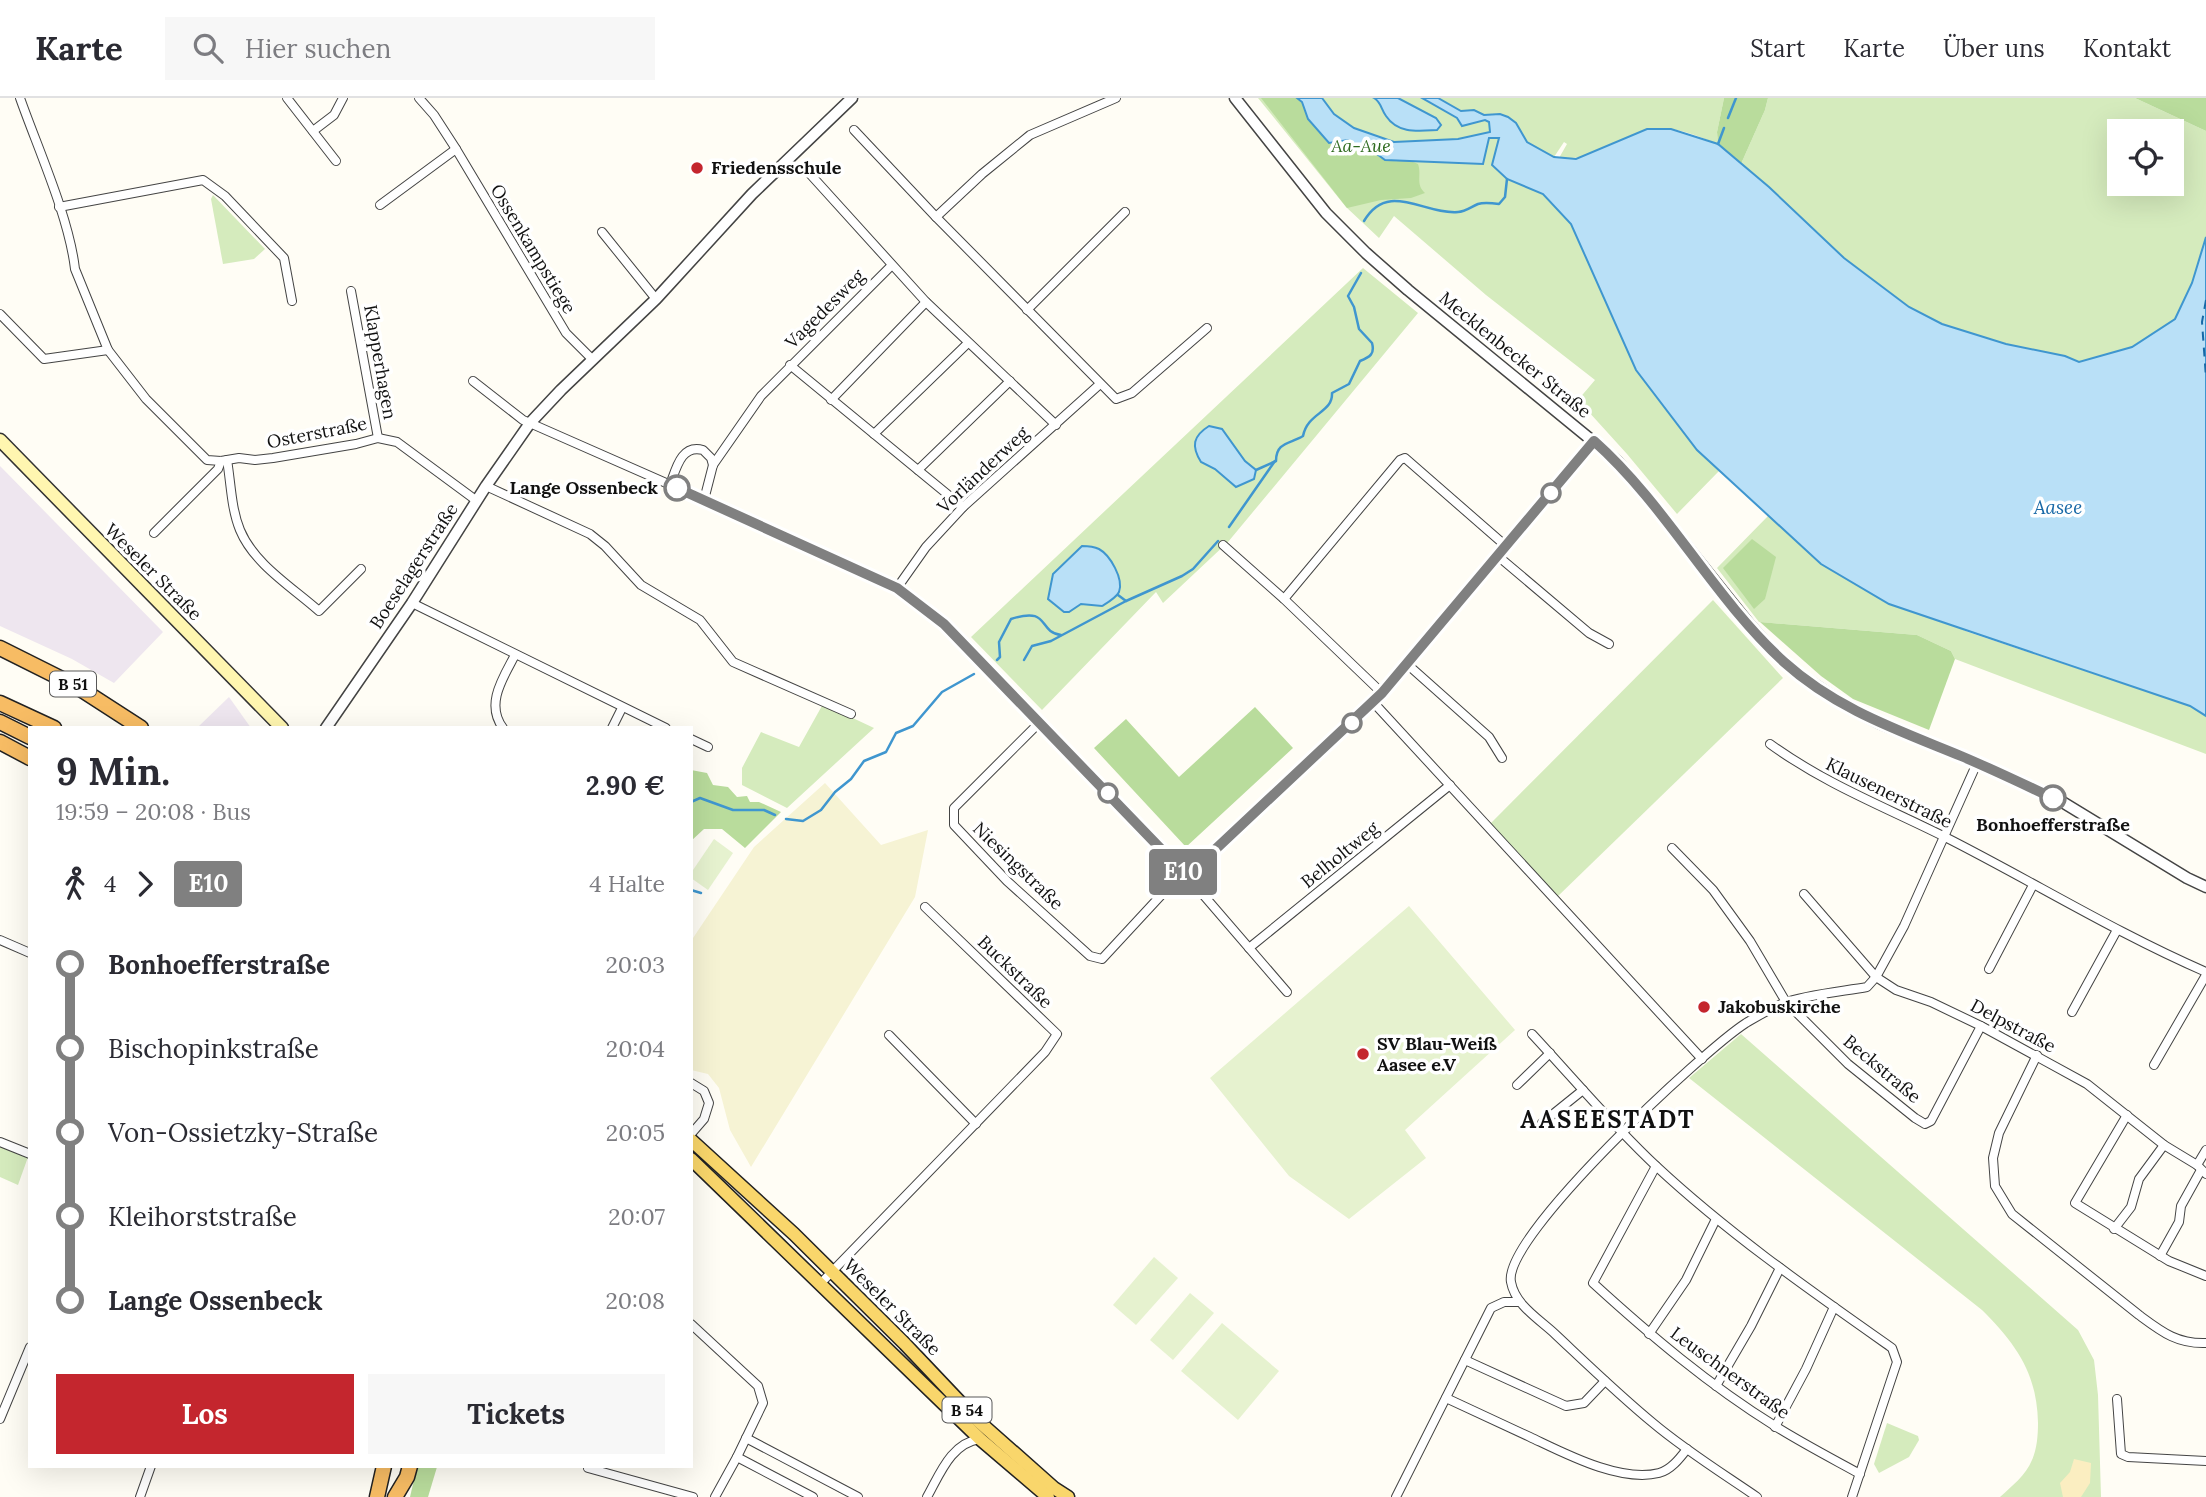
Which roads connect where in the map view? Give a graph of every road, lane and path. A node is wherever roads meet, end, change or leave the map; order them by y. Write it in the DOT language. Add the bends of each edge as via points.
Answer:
graph roads {
  1 [pos="20,98"];
  2 [pos="287,98"];
  3 [pos="343,98"];
  4 [pos="419,98"];
  5 [pos="852,98"];
  6 [pos="1116,98"];
  7 [pos="1235,98"];
  8 [pos="854,130"];
  9 [pos="313,131"];
  10 [pos="456,149"];
  11 [pos="336,160"];
  12 [pos="810,174"];
  13 [pos="380,205"];
  14 [pos="59,207"];
  15 [pos="1125,212"];
  16 [pos="936,217"];
  17 [pos="602,232"];
  18 [pos="891,266"];
  19 [pos="351,291"];
  20 [pos="656,299"];
  21 [pos="292,302"];
  22 [pos="926,302"];
  23 [pos="1027,310"];
  24 [pos="0,314"];
  25 [pos="1207,328"];
  26 [pos="968,343"];
  27 [pos="108,350"];
  28 [pos="592,359"];
  29 [pos="790,365"];
  30 [pos="473,381"];
  31 [pos="1010,381"];
  32 [pos="1100,384"];
  33 [pos="831,400"];
  34 [pos="530,423"];
  35 [pos="1056,425"];
  36 [pos="874,434"];
  37 [pos="378,438"];
  38 [pos="0,440"];
  39 [pos="1594,441"];
  40 [pos="224,461"];
  41 [pos="713,465"];
  42 [pos="918,470"];
  43 [pos="670,485"];
  44 [pos="486,486"];
  45 [pos="704,500"];
  46 [pos="477,501"];
  47 [pos="963,507"];
  48 [pos="154,533"];
  49 [pos="1223,545"];
  50 [pos="1507,547"];
  51 [pos="1499,557"];
  52 [pos="361,569"];
  53 [pos="897,588"];
  54 [pos="1283,599"];
  55 [pos="412,603"];
  56 [pos="1609,644"];
  57 [pos="0,648"];
  58 [pos="515,655"];
  59 [pos="1407,664"];
  60 [pos="1382,693"];
  61 [pos="1373,702"];
  62 [pos="0,703"];
  63 [pos="622,708"];
  64 [pos="851,715"];
  65 [pos="0,722"];
  66 [pos="1039,723"];
  67 [pos="50,726"];
  68 [pos="138,726"];
  69 [pos="280,726"];
  70 [pos="327,726"];
  71 [pos="502,726"];
  72 [pos="613,726"];
  73 [pos="662,726"];
  74 [pos="28,736"];
  75 [pos="693,740"];
  76 [pos="0,742"];
  77 [pos="1770,744"];
  78 [pos="708,747"];
  79 [pos="28,757"];
  80 [pos="1502,758"];
  81 [pos="1977,763"];
  82 [pos="1450,785"];
  83 [pos="1945,837"];
  84 [pos="1672,848"];
  85 [pos="1187,876"];
  86 [pos="2033,885"];
  87 [pos="2206,887"];
  88 [pos="1804,894"];
  89 [pos="926,907"];
  90 [pos="2117,930"];
  91 [pos="0,940"];
  92 [pos="1249,948"];
  93 [pos="28,952"];
  94 [pos="1989,969"];
  95 [pos="2206,974"];
  96 [pos="1876,977"];
  97 [pos="1287,992"];
  98 [pos="1786,1002"];
  99 [pos="2072,1012"];
  100 [pos="1981,1026"];
  101 [pos="1532,1034"];
  102 [pos="889,1035"];
  103 [pos="1549,1053"];
  104 [pos="2037,1055"];
  105 [pos="1702,1059"];
  106 [pos="2154,1065"];
  107 [pos="693,1084"];
  108 [pos="1517,1085"];
  109 [pos="1583,1090"];
  110 [pos="2127,1115"];
  111 [pos="1542,1123"];
  112 [pos="976,1124"];
  113 [pos="693,1132"];
  114 [pos="1623,1133"];
  115 [pos="0,1142"];
  116 [pos="693,1142"];
  117 [pos="2164,1145"];
  118 [pos="2206,1150"];
  119 [pos="28,1153"];
  120 [pos="693,1161"];
  121 [pos="1656,1166"];
  122 [pos="2201,1170"];
  123 [pos="1716,1219"];
  124 [pos="2114,1229"];
  125 [pos="2160,1256"];
  126 [pos="1780,1268"];
  127 [pos="831,1271"];
  128 [pos="2206,1276"];
  129 [pos="821,1283"];
  130 [pos="1519,1302"];
  131 [pos="1834,1307"];
  132 [pos="693,1326"];
  133 [pos="1649,1334"];
  134 [pos="2206,1343"];
  135 [pos="28,1352"];
  136 [pos="1465,1360"];
  137 [pos="1605,1381"];
  138 [pos="1716,1386"];
  139 [pos="1446,1398"];
  140 [pos="2117,1399"];
  141 [pos="0,1419"];
  142 [pos="1775,1427"];
  143 [pos="747,1438"];
  144 [pos="974,1441"];
  145 [pos="1687,1449"];
  146 [pos="737,1457"];
  147 [pos="2206,1461"];
  148 [pos="150,1468"];
  149 [pos="375,1468"];
  150 [pos="384,1468"];
  151 [pos="401,1468"];
  152 [pos="409,1468"];
  153 [pos="588,1468"];
  154 [pos="1860,1474"];
  155 [pos="140,1497"];
  156 [pos="372,1497"];
  157 [pos="377,1497"];
  158 [pos="395,1497"];
  159 [pos="693,1497"];
  160 [pos="715,1497"];
  161 [pos="813,1497"];
  162 [pos="859,1497"];
  163 [pos="927,1497"];
  164 [pos="1048,1497"];
  165 [pos="1068,1497"];
  166 [pos="1396,1497"];
  167 [pos="1757,1497"];
  168 [pos="1852,1497"];
  1 -- 14 [label="street"];
  2 -- 9 [label="street"];
  3 -- 9 [label="street" via="334,115"];
  4 -- 10 [label="street, Ossenkampstiege"];
  5 -- 20 [label="street, Boeselagerstraße" via="752,194"];
  6 -- 16 [label="street" via="1030,135"];
  7 -- 39 [label="street, Mecklenbecker Straße" via="1326,213 1366,253"];
  8 -- 16 [label="street"];
  9 -- 11 [label="street"];
  10 -- 13 [label="street"];
  10 -- 28 [label="street, Ossenkampstiege" via="566,333"];
  12 -- 18 [label="street, Vagedesweg"];
  14 -- 21 [label="street" via="203,180 226,196 284,258"];
  14 -- 27 [label="street" via="75,269"];
  15 -- 23 [label="street"];
  16 -- 23 [label="street"];
  17 -- 20 [label="street"];
  18 -- 22 [label="street, Vagedesweg"];
  18 -- 29 [label="street, Vagedesweg"];
  19 -- 37 [label="street, Klapperhagen"];
  20 -- 28 [label="street, Boeselagerstraße"];
  22 -- 26 [label="street, Vagedesweg"];
  22 -- 33 [label="street"];
  23 -- 32 [label="street"];
  24 -- 27 [label="street" via="44,359"];
  25 -- 32 [label="street" via="1126,397 1116,399"];
  26 -- 31 [label="street, Vagedesweg"];
  26 -- 36 [label="street"];
  27 -- 40 [label="street" via="146,399 207,460"];
  28 -- 34 [label="street, Boeselagerstraße"];
  29 -- 33 [label="street, Vagedesweg"];
  29 -- 41 [label="street" via="761,396"];
  30 -- 34 [label="street"];
  31 -- 35 [label="street, Vagedesweg"];
  31 -- 42 [label="street"];
  32 -- 35 [label="street, Vorländerweg"];
  33 -- 36 [label="street, Vagedesweg"];
  34 -- 43 [label="street"];
  34 -- 44 [label="street, Boeselagerstraße"];
  35 -- 47 [label="street, Vorländerweg"];
  36 -- 42 [label="street, Vagedesweg"];
  37 -- 40 [label="street, Osterstraße" via="274,458"];
  37 -- 46 [label="street, Osterstraße" via="397,442"];
  38 -- 69 [label="main road, Weseler Straße"];
  39 -- 50 [label="street"];
  39 -- 81 [label="street, Mecklenbecker Straße" via="1617,461 1785,663 1853,710"];
  40 -- 48 [label="street"];
  40 -- 52 [label="street" via="240,529 250,547 319,611"];
  41 -- 43 [label="street" via="703,450 691,449 681,457"];
  41 -- 45 [label="street"];
  42 -- 47 [label="street, Vagedesweg"];
  43 -- 45 [label="street"];
  44 -- 46 [label="street, Boeselagerstraße"];
  44 -- 64 [label="street" via="590,534 641,585 700,620 733,662"];
  45 -- 53 [label="street"];
  46 -- 55 [label="street, Boeselagerstraße"];
  47 -- 53 [label="street, Vorländerweg"];
  49 -- 54 [label="street"];
  50 -- 51 [label="street"];
  50 -- 54 [label="street" via="1405,458"];
  51 -- 56 [label="street" via="1589,633"];
  51 -- 59 [label="street"];
  53 -- 66 [label="street" via="944,624"];
  54 -- 60 [label="street"];
  55 -- 58 [label="street"];
  55 -- 70 [label="street, Boeselagerstraße"];
  57 -- 68 [label="highway, B 51" via="76,685"];
  58 -- 63 [label="street"];
  58 -- 71 [label="street" via="496,692 495,708"];
  59 -- 60 [label="street"];
  59 -- 80 [label="street" via="1489,737"];
  60 -- 61 [label="street"];
  61 -- 82 [label="street"];
  61 -- 85 [label="street"];
  62 -- 67 [label="highway"];
  63 -- 72 [label="street"];
  63 -- 73 [label="street"];
  65 -- 74 [label="highway"];
  66 -- 85 [label="street"];
  66 -- 85 [label="street, Niesingstraße" via="954,808 954,825 1007,881 1090,956 1102,959 1165,891"];
  75 -- 78 [label="street"];
  76 -- 79 [label="highway"];
  77 -- 83 [label="street, Klausenerstraße" via="1842,789"];
  81 -- 83 [label="street"];
  81 -- 87 [label="street, Mecklenbecker Straße" via="2064,803"];
  82 -- 92 [label="street, Belholtweg"];
  82 -- 105 [label="street"];
  83 -- 86 [label="street, Klausenerstraße"];
  83 -- 96 [label="street"];
  84 -- 98 [label="street, Beckstraße" via="1713,890"];
  85 -- 92 [label="street"];
  86 -- 90 [label="street, Klausenerstraße"];
  86 -- 94 [label="street"];
  88 -- 96 [label="street"];
  89 -- 112 [label="street, Buckstraße" via="1057,1034"];
  90 -- 95 [label="street, Klausenerstraße"];
  90 -- 99 [label="street"];
  91 -- 93 [label="street"];
  92 -- 97 [label="street"];
  95 -- 106 [label="street, Klausenerstraße"];
  96 -- 98 [label="street" via="1867,987"];
  96 -- 100 [label="street, Delpstraße"];
  98 -- 100 [label="street, Beckstraße" via="1848,1064 1925,1124 1931,1121"];
  98 -- 105 [label="street" via="1745,1024"];
  100 -- 104 [label="street, Delpstraße"];
  101 -- 103 [label="street"];
  102 -- 112 [label="street"];
  103 -- 108 [label="street"];
  103 -- 109 [label="street"];
  104 -- 110 [label="street, Delpstraße" via="2087,1084"];
  104 -- 134 [label="street" via="1999,1133 1993,1158 2001,1195 2012,1213 2139,1315 2187,1343"];
  105 -- 114 [label="street"];
  107 -- 113 [label="street" via="704,1091 709,1104"];
  109 -- 111 [label="street"];
  109 -- 114 [label="street"];
  110 -- 117 [label="street, Delpstraße"];
  110 -- 124 [label="street" via="2075,1203"];
  112 -- 127 [label="street, Buckstraße"];
  114 -- 121 [label="street"];
  114 -- 130 [label="street" via="1547,1216 1516,1258 1510,1281"];
  115 -- 119 [label="street"];
  116 -- 127 [label="main road, Weseler Straße / B 54"];
  117 -- 122 [label="street, Delpstraße"];
  117 -- 124 [label="street" via="2139,1179 2131,1207"];
  118 -- 122 [label="street"];
  120 -- 129 [label="main road, Weseler Straße / B 54"];
  121 -- 123 [label="street"];
  121 -- 133 [label="street, Leuschnerstraße" via="1593,1283"];
  122 -- 125 [label="street"];
  123 -- 126 [label="street"];
  123 -- 133 [label="street" via="1686,1280"];
  124 -- 125 [label="street"];
  125 -- 128 [label="street"];
  126 -- 131 [label="street"];
  126 -- 138 [label="street"];
  127 -- 129 [label="street, Buckstraße"];
  127 -- 165 [label="main road, Weseler Straße / B 54" via="976,1419"];
  129 -- 144 [label="main road, Weseler Straße / B 54"];
  130 -- 136 [label="street" via="1497,1303 1491,1308"];
  130 -- 137 [label="street"];
  131 -- 142 [label="street"];
  131 -- 154 [label="street" via="1892,1348 1897,1362"];
  132 -- 143 [label="street" via="758,1386 763,1403"];
  133 -- 138 [label="street, Leuschnerstraße"];
  135 -- 141 [label="street"];
  136 -- 137 [label="street" via="1566,1406 1584,1403"];
  136 -- 139 [label="street"];
  137 -- 145 [label="street"];
  138 -- 142 [label="street, Leuschnerstraße"];
  139 -- 145 [label="street" via="1547,1447 1616,1471 1648,1474 1665,1470"];
  139 -- 166 [label="street"];
  140 -- 147 [label="street" via="2121,1454"];
  142 -- 154 [label="street, Leuschnerstraße"];
  143 -- 146 [label="street"];
  143 -- 162 [label="street"];
  144 -- 163 [label="street" via="953,1453"];
  144 -- 164 [label="main road, Weseler Straße / B 54"];
  145 -- 167 [label="street"];
  146 -- 160 [label="street"];
  146 -- 161 [label="street"];
  148 -- 155 [label="street"];
  149 -- 156 [label="highway"];
  150 -- 157 [label="highway"];
  151 -- 158 [label="highway"];
  152 -- 158 [label="highway"];
  153 -- 159 [label="street"];
  154 -- 168 [label="street"];
}
